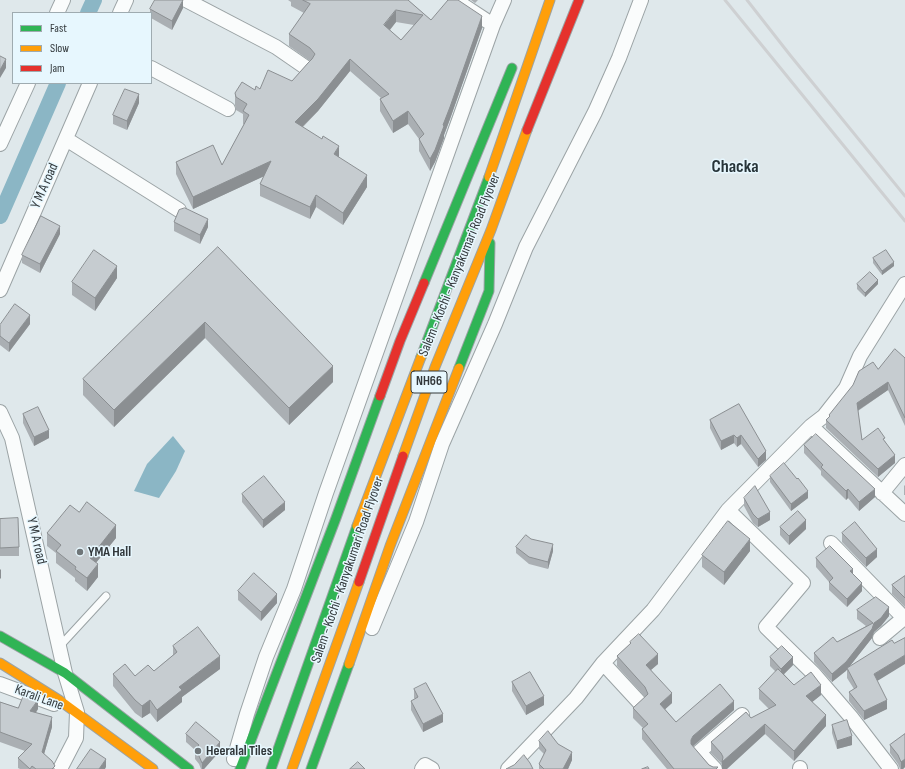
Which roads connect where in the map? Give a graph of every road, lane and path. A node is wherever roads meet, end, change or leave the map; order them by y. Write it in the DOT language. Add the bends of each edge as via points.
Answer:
graph roads {
  1 [pos="63,0"];
  2 [pos="126,0"];
  3 [pos="186,0"];
  4 [pos="455,0"];
  5 [pos="504,0"];
  6 [pos="550,0"];
  7 [pos="579,0"];
  8 [pos="641,0"];
  9 [pos="58,12"];
  10 [pos="120,12"];
  11 [pos="493,25"];
  12 [pos="534,46"];
  13 [pos="305,67"];
  14 [pos="152,69"];
  15 [pos="28,84"];
  16 [pos="90,84"];
  17 [pos="228,109"];
  18 [pos="66,139"];
  19 [pos="0,144"];
  20 [pos="179,210"];
  21 [pos="491,230"];
  22 [pos="905,284"];
  23 [pos="0,290"];
  24 [pos="0,412"];
  25 [pos="811,426"];
  26 [pos="905,465"];
  27 [pos="882,493"];
  28 [pos="728,510"];
  29 [pos="905,514"];
  30 [pos="831,543"];
  31 [pos="106,596"];
  32 [pos="905,618"];
  33 [pos="0,636"];
  34 [pos="880,638"];
  35 [pos="60,646"];
  36 [pos="0,663"];
  37 [pos="603,663"];
  38 [pos="349,664"];
  39 [pos="65,673"];
  40 [pos="0,684"];
  41 [pos="639,702"];
  42 [pos="77,712"];
  43 [pos="742,715"];
  44 [pos="60,769"];
  45 [pos="153,769"];
  46 [pos="189,769"];
  47 [pos="236,769"];
  48 [pos="240,769"];
  49 [pos="271,769"];
  50 [pos="292,769"];
  51 [pos="311,769"];
  52 [pos="422,769"];
  53 [pos="432,769"];
  54 [pos="508,769"];
  55 [pos="715,769"];
  56 [pos="891,769"];
  1 -- 9 [label="street"];
  2 -- 10 [label="street"];
  3 -- 13 [label="street" via="276,47"];
  4 -- 11 [label="street"];
  5 -- 11 [label="street"];
  6 -- 12 [label="main road, Salem - Kochi - Kanyakumari Road Flyover / NH66"];
  7 -- 21 [label="main road, Salem - Kochi - Kanyakumari Road Flyover / NH66" via="535,108"];
  8 -- 38 [label="street" via="595,112 526,247 442,444 416,522 368,638"];
  11 -- 47 [label="street" via="294,589 266,657 233,761"];
  12 -- 48 [label="main road" via="513,67 400,341 336,518"];
  12 -- 49 [label="main road, Salem - Kochi - Kanyakumari Road Flyover / NH66"];
  14 -- 17 [label="street"];
  15 -- 19 [label="street"];
  16 -- 18 [label="street, Y M A road"];
  18 -- 20 [label="street"];
  18 -- 23 [label="street, Y M A road"];
  21 -- 38 [label="main road" via="489,291 390,546"];
  21 -- 50 [label="main road, Salem - Kochi - Kanyakumari Road Flyover / NH66" via="435,367"];
  22 -- 25 [label="street" via="860,356 846,388 824,416"];
  24 -- 35 [label="street, Y M A road" via="12,438"];
  25 -- 27 [label="street"];
  25 -- 28 [label="street"];
  26 -- 27 [label="street"];
  27 -- 29 [label="street"];
  28 -- 37 [label="street" via="653,610"];
  28 -- 56 [label="street" via="803,583 766,627 828,690"];
  30 -- 32 [label="street"];
  31 -- 35 [label="lane"];
  32 -- 34 [label="street"];
  33 -- 39 [label="main road"];
  35 -- 39 [label="street, Y M A road"];
  36 -- 42 [label="main road"];
  37 -- 41 [label="street"];
  37 -- 54 [label="street" via="576,698"];
  38 -- 51 [label="main road"];
  39 -- 42 [label="street, Y M A road"];
  39 -- 46 [label="main road"];
  40 -- 42 [label="street, Karali Lane"];
  42 -- 44 [label="street, Y M A road" via="76,738"];
  42 -- 45 [label="main road"];
  43 -- 55 [label="street" via="699,752"];
  52 -- 53 [label="street" via="425,765"];
}
